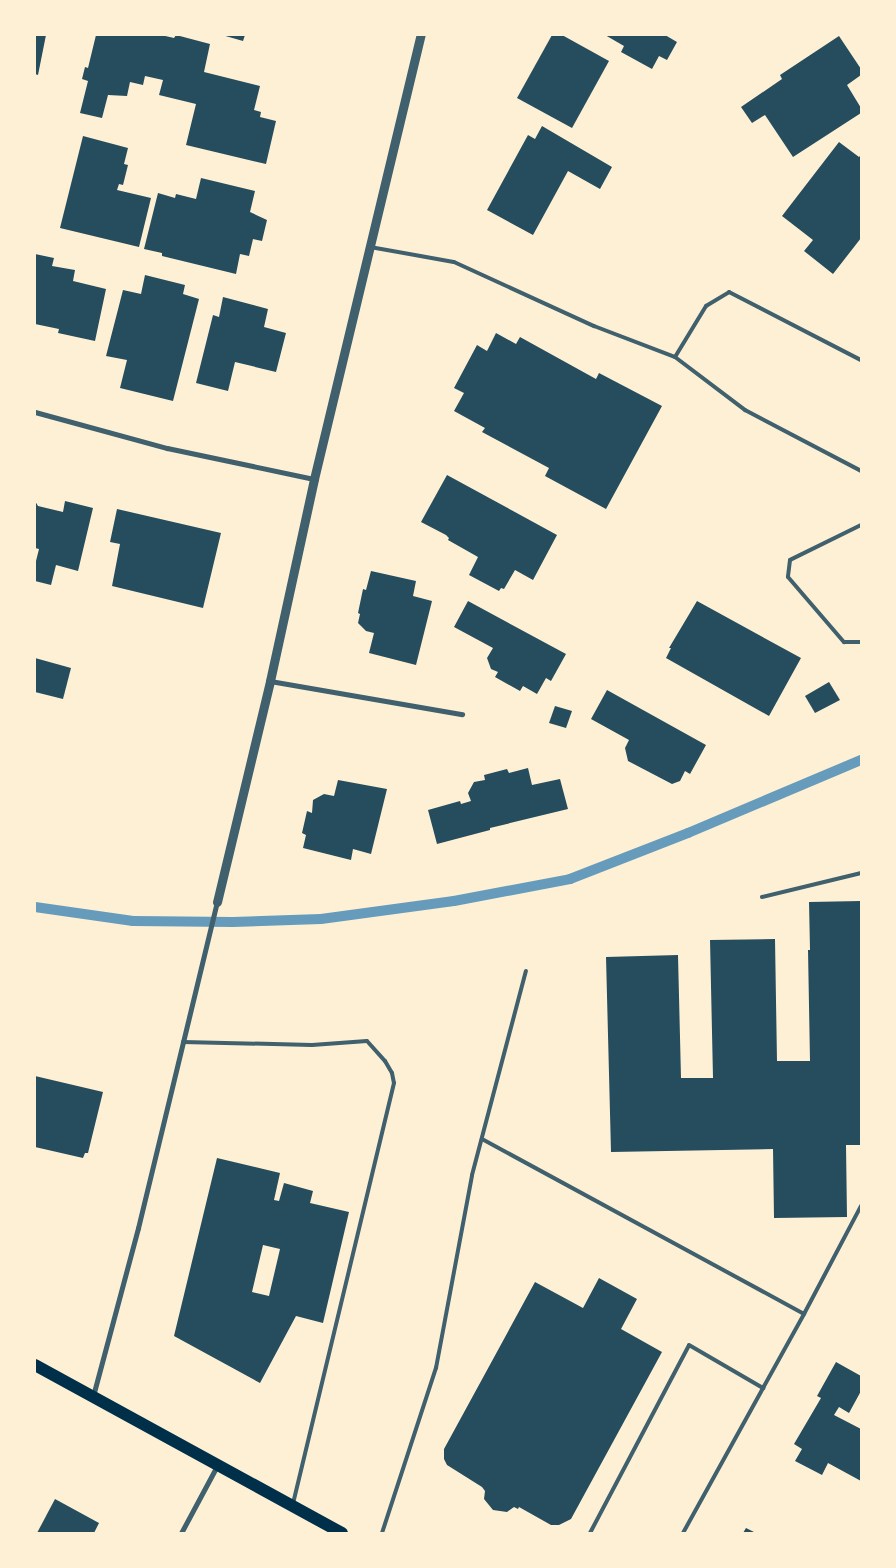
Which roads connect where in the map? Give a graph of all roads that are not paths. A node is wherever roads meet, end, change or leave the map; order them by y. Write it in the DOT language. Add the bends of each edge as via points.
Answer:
graph roads {
  1 [pos="421,35"];
  2 [pos="370,247"];
  3 [pos="675,357"];
  4 [pos="861,360"];
  5 [pos="35,412"];
  6 [pos="861,471"];
  7 [pos="314,479"];
  8 [pos="861,525"];
  9 [pos="861,642"];
  10 [pos="270,681"];
  11 [pos="462,714"];
  12 [pos="861,873"];
  13 [pos="762,897"];
  14 [pos="217,902"];
  15 [pos="526,971"];
  16 [pos="183,1042"];
  17 [pos="482,1139"];
  18 [pos="861,1206"];
  19 [pos="804,1314"];
  20 [pos="35,1365"];
  21 [pos="762,1388"];
  22 [pos="93,1397"];
  23 [pos="218,1465"];
  24 [pos="292,1506"];
  25 [pos="181,1533"];
  26 [pos="342,1533"];
  27 [pos="382,1533"];
  28 [pos="590,1533"];
  29 [pos="683,1533"];
  1 -- 2 [label="street"];
  2 -- 3 [label="lane" via="454,262 594,326"];
  2 -- 7 [label="street"];
  3 -- 4 [label="lane" via="706,306 729,292"];
  3 -- 6 [label="lane" via="745,410"];
  5 -- 7 [label="street" via="167,448"];
  7 -- 10 [label="street"];
  8 -- 9 [label="lane" via="790,560 788,577 844,642"];
  10 -- 11 [label="street"];
  10 -- 14 [label="street"];
  12 -- 13 [label="lane"];
  14 -- 16 [label="street"];
  15 -- 17 [label="lane"];
  16 -- 22 [label="street"];
  16 -- 24 [label="lane" via="312,1045 367,1041 392,1072 394,1083"];
  17 -- 19 [label="lane"];
  17 -- 27 [label="lane" via="472,1175 436,1368"];
  18 -- 19 [label="lane"];
  19 -- 21 [label="lane"];
  20 -- 22 [label="main road"];
  21 -- 28 [label="lane" via="689,1346"];
  21 -- 29 [label="lane"];
  22 -- 23 [label="main road"];
  23 -- 24 [label="main road"];
  23 -- 25 [label="street"];
  24 -- 26 [label="main road"];
}
